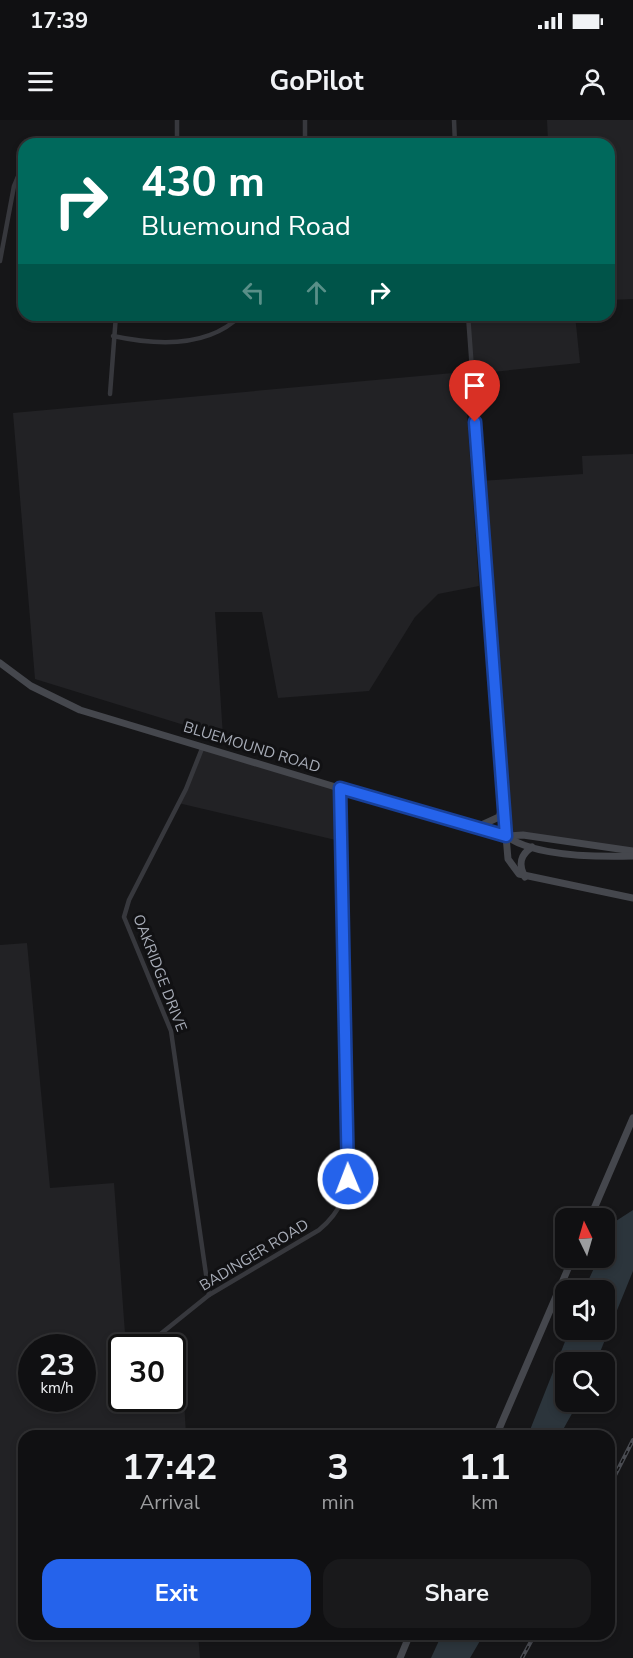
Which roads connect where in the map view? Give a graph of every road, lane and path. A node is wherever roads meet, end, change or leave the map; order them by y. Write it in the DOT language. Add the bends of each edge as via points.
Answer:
graph roads {
  1 [pos="177,120"];
  2 [pos="305,120"];
  3 [pos="454,120"];
  4 [pos="177,138"];
  5 [pos="305,138"];
  6 [pos="455,138"];
  7 [pos="18,180"];
  8 [pos="0,261"];
  9 [pos="115,321"];
  10 [pos="233,321"];
  11 [pos="468,321"];
  12 [pos="113,336"];
  13 [pos="110,394"];
  14 [pos="0,663"];
  15 [pos="203,746"];
  16 [pos="340,788"];
  17 [pos="504,802"];
  18 [pos="474,828"];
  19 [pos="506,836"];
  20 [pos="532,847"];
  21 [pos="633,854"];
  22 [pos="525,877"];
  23 [pos="633,898"];
  24 [pos="633,1118"];
  25 [pos="594,1208"];
  26 [pos="568,1268"];
  27 [pos="209,1295"];
  28 [pos="160,1334"];
  29 [pos="499,1430"];
  30 [pos="408,1640"];
  31 [pos="400,1658"];
  1 -- 4 [label="street"];
  2 -- 5 [label="street"];
  3 -- 6 [label="street"];
  7 -- 8 [label="street"];
  9 -- 12 [label="street"];
  10 -- 12 [label="street" via="184,342"];
  11 -- 17 [label="street"];
  12 -- 13 [label="street"];
  14 -- 15 [label="main road, BLUEMOUND ROAD" via="65,704"];
  15 -- 16 [label="main road, BLUEMOUND ROAD"];
  15 -- 27 [label="street, OAKRIDGE DRIVE" via="124,917 171,1032"];
  16 -- 18 [label="main road, BLUEMOUND ROAD"];
  16 -- 27 [label="street, BADINGER ROAD" via="346,1192 337,1212 319,1230"];
  17 -- 18 [label="main road" via="499,817"];
  17 -- 19 [label="street"];
  18 -- 19 [label="main road, BLUEMOUND ROAD"];
  19 -- 20 [label="main road, BLUEMOUND ROAD"];
  19 -- 21 [label="main road, BLUEMOUND ROAD"];
  19 -- 22 [label="main road" via="509,862 515,872"];
  20 -- 21 [label="main road, BLUEMOUND ROAD" via="601,857"];
  20 -- 22 [label="main road" via="520,861"];
  22 -- 23 [label="main road"];
  24 -- 25 [label="main road"];
  26 -- 29 [label="main road"];
  27 -- 28 [label="street, BADINGER ROAD"];
  30 -- 31 [label="main road"];
}
